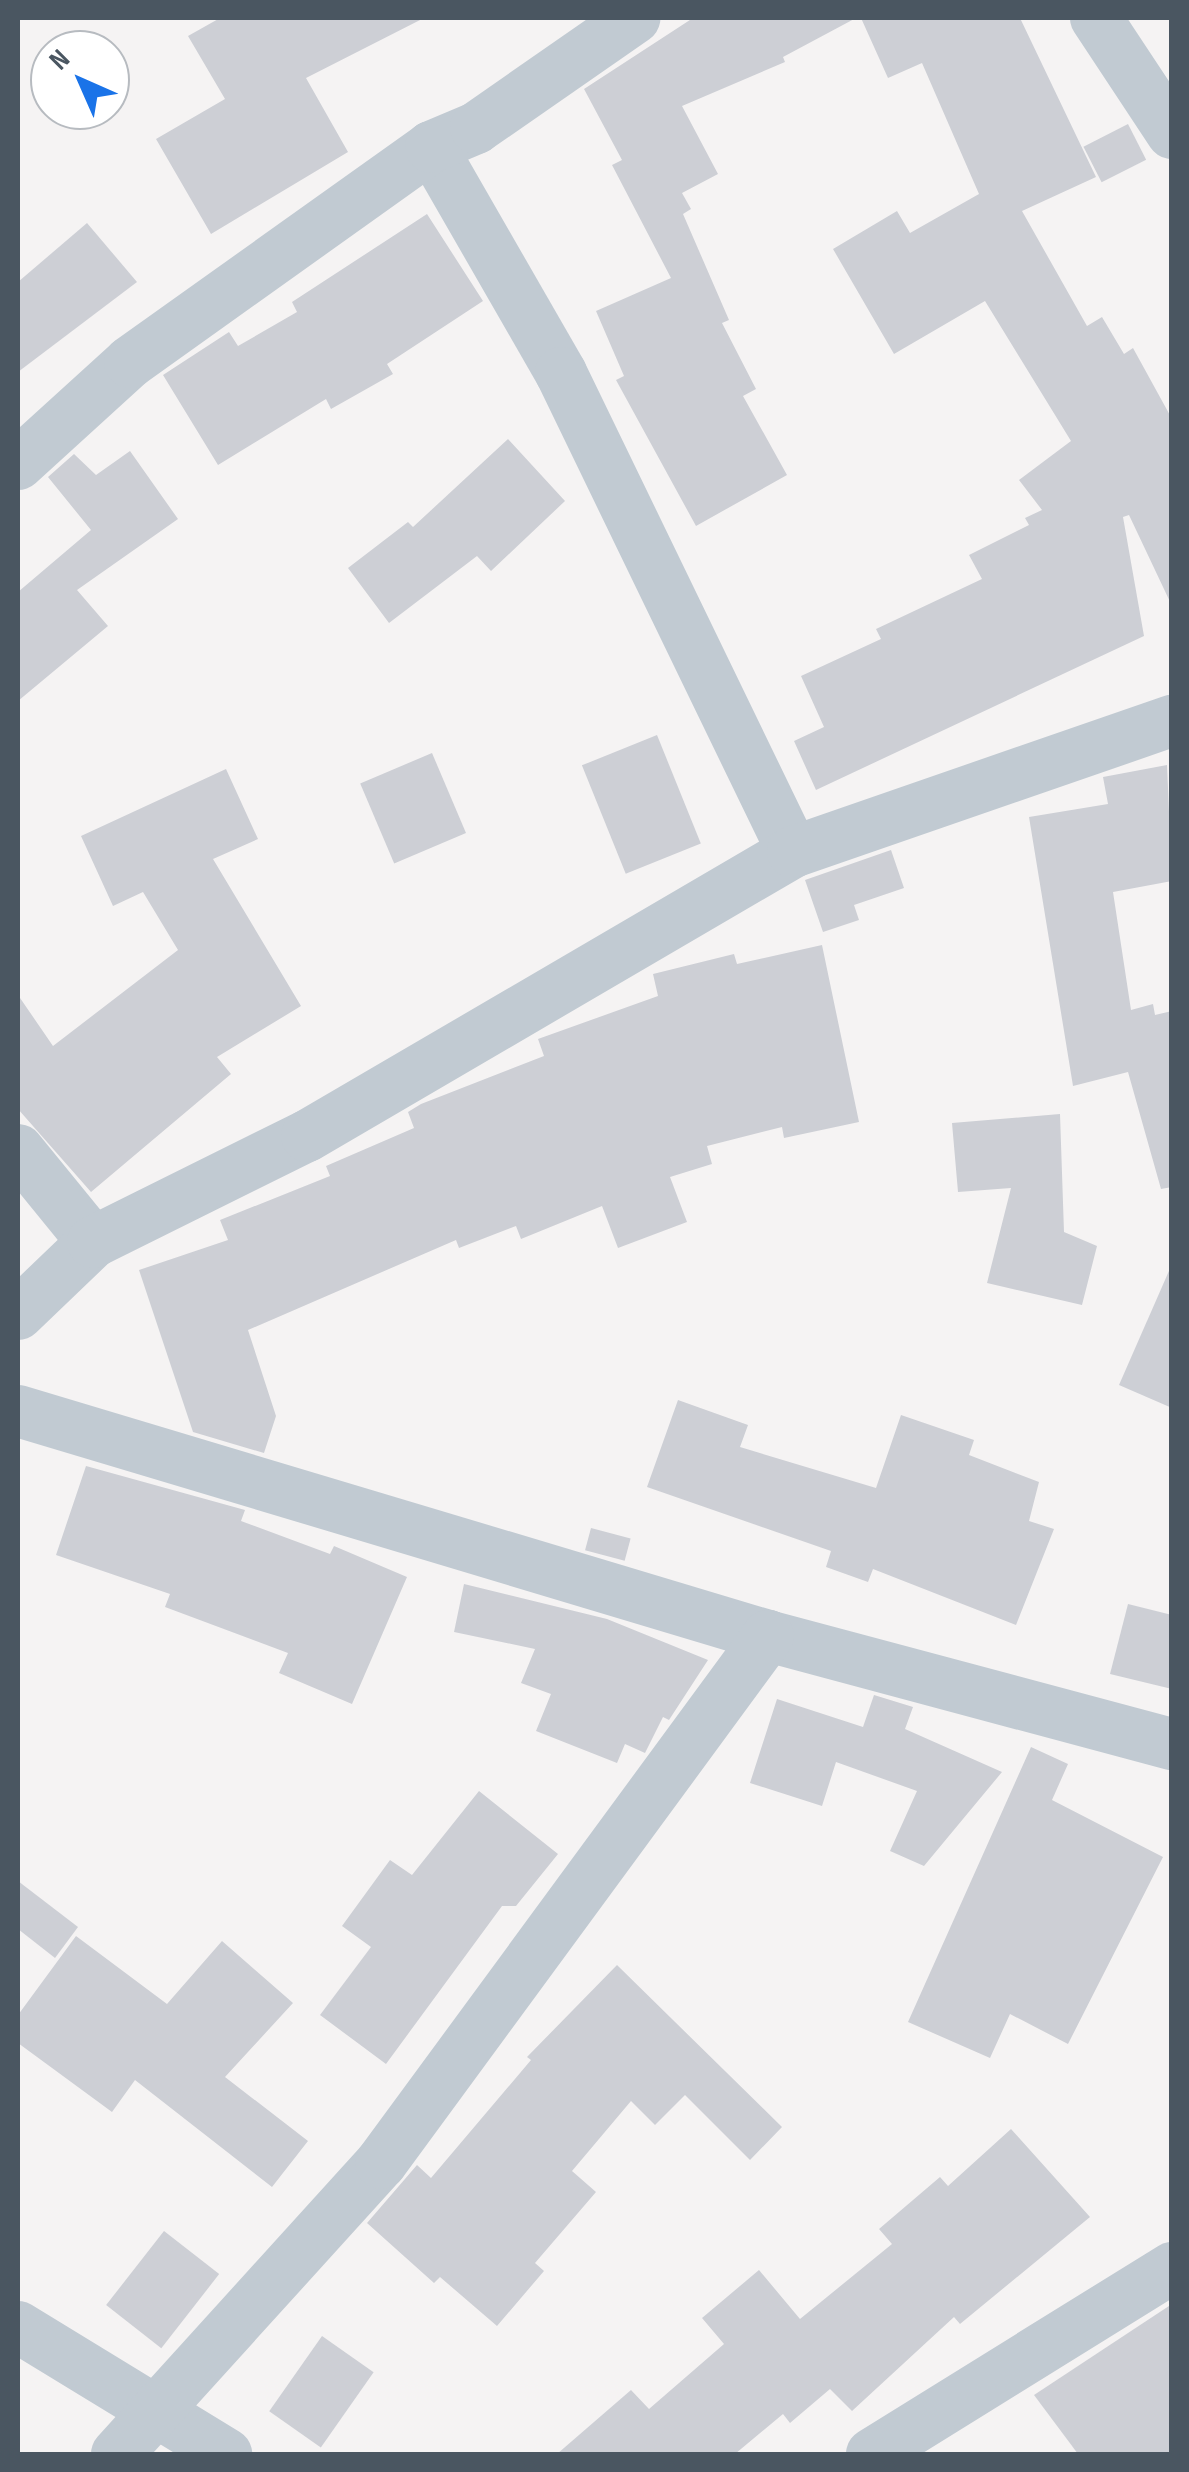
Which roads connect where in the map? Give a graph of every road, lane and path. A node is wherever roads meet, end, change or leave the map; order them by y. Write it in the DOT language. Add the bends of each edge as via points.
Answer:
graph roads {
  1 [pos="634,18"];
  2 [pos="1096,18"];
  3 [pos="1172,133"];
  4 [pos="432,147"];
  5 [pos="18,464"];
  6 [pos="1172,721"];
  7 [pos="793,852"];
  8 [pos="18,1150"];
  9 [pos="93,1242"];
  10 [pos="18,1314"];
  11 [pos="18,1412"];
  12 [pos="768,1636"];
  13 [pos="1172,1744"];
  14 [pos="1172,2268"];
  15 [pos="18,2327"];
  16 [pos="155,2412"];
  17 [pos="117,2454"];
  18 [pos="226,2454"];
  19 [pos="872,2454"];
  1 -- 4 [label="street" via="476,128"];
  2 -- 3 [label="street"];
  4 -- 5 [label="street" via="130,362"];
  4 -- 7 [label="street" via="561,373"];
  6 -- 7 [label="street"];
  7 -- 9 [label="street" via="307,1136"];
  8 -- 9 [label="street"];
  9 -- 10 [label="street"];
  11 -- 12 [label="street"];
  12 -- 13 [label="street"];
  12 -- 16 [label="street" via="381,2163"];
  14 -- 19 [label="street"];
  15 -- 16 [label="street"];
  16 -- 17 [label="street"];
  16 -- 18 [label="street"];
}
